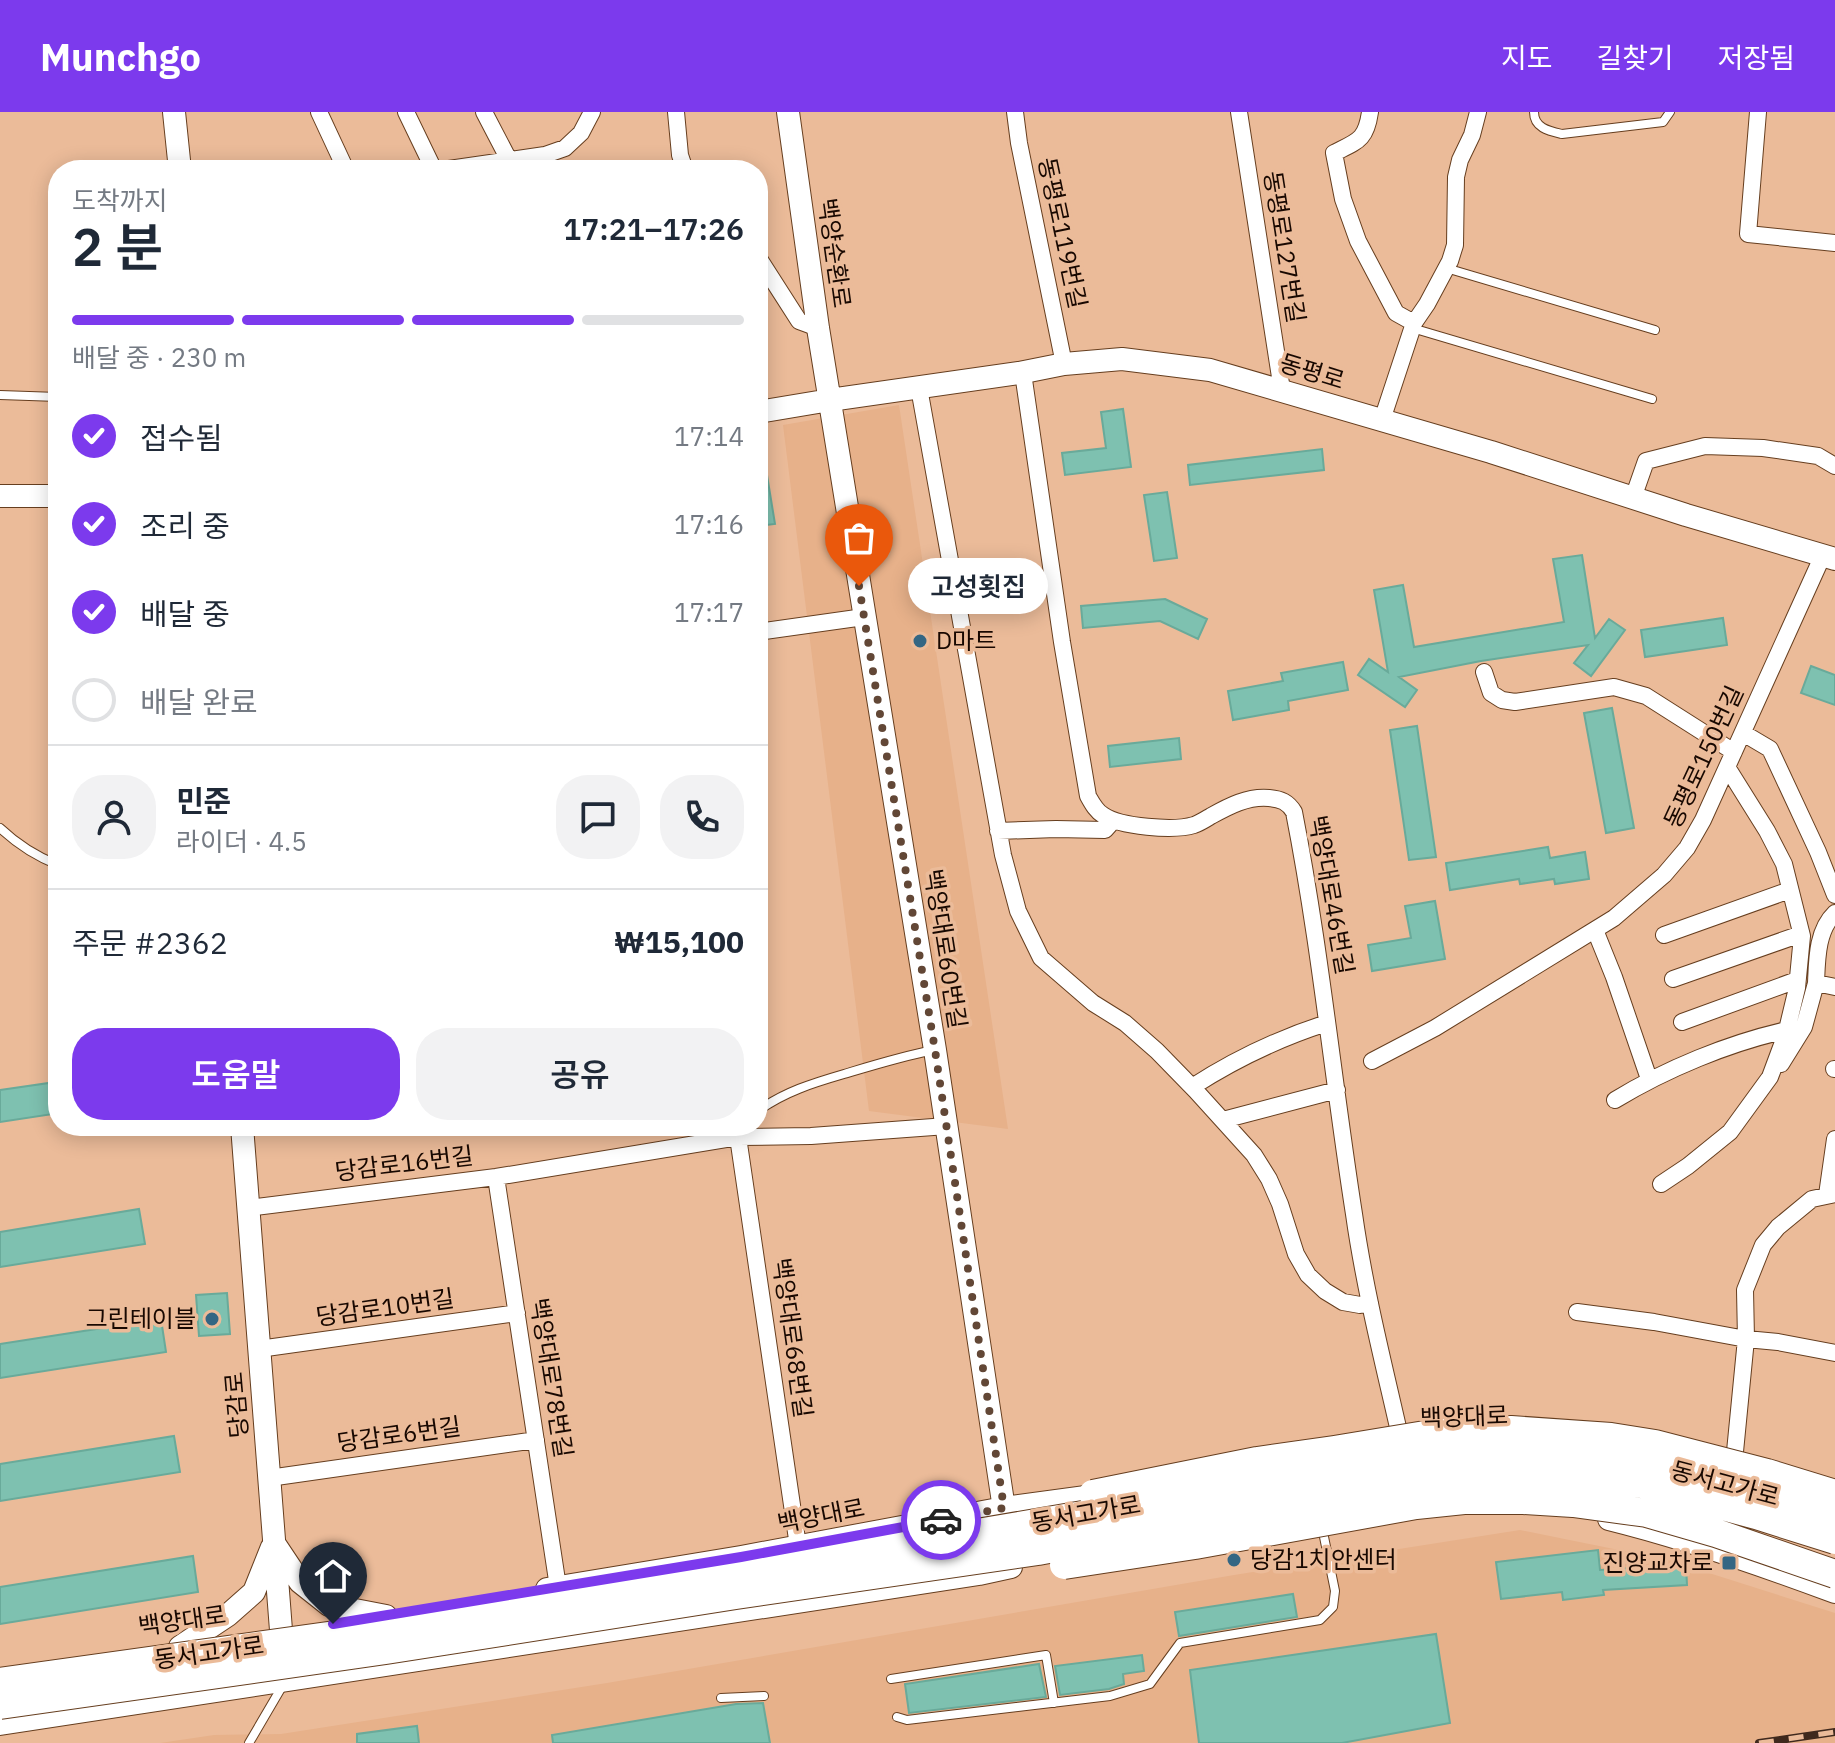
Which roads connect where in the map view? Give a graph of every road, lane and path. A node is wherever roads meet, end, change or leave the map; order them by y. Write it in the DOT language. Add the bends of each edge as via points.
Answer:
graph roads {
  1 [pos="174,112"];
  2 [pos="319,112"];
  3 [pos="406,112"];
  4 [pos="484,112"];
  5 [pos="592,112"];
  6 [pos="676,112"];
  7 [pos="788,112"];
  8 [pos="1015,112"];
  9 [pos="1239,112"];
  10 [pos="1370,112"];
  11 [pos="1478,112"];
  12 [pos="1534,112"];
  13 [pos="1670,112"];
  14 [pos="1758,112"];
  15 [pos="179,160"];
  16 [pos="341,160"];
  17 [pos="429,160"];
  18 [pos="509,160"];
  19 [pos="682,160"];
  20 [pos="1835,243"];
  21 [pos="1446,268"];
  22 [pos="768,273"];
  23 [pos="1413,325"];
  24 [pos="818,328"];
  25 [pos="1655,330"];
  26 [pos="1064,364"];
  27 [pos="1023,373"];
  28 [pos="919,388"];
  29 [pos="1282,390"];
  30 [pos="0,395"];
  31 [pos="48,397"];
  32 [pos="1652,399"];
  33 [pos="830,400"];
  34 [pos="768,410"];
  35 [pos="1382,420"];
  36 [pos="1835,466"];
  37 [pos="0,496"];
  38 [pos="48,496"];
  39 [pos="1633,498"];
  40 [pos="1829,557"];
  41 [pos="864,617"];
  42 [pos="768,631"];
  43 [pos="1484,672"];
  44 [pos="1743,733"];
  45 [pos="1731,760"];
  46 [pos="1113,821"];
  47 [pos="0,828"];
  48 [pos="998,831"];
  49 [pos="48,861"];
  50 [pos="1790,890"];
  51 [pos="1835,895"];
  52 [pos="1835,913"];
  53 [pos="1595,930"];
  54 [pos="1801,934"];
  55 [pos="1664,935"];
  56 [pos="1673,979"];
  57 [pos="1797,980"];
  58 [pos="1816,983"];
  59 [pos="1835,987"];
  60 [pos="1682,1022"];
  61 [pos="1327,1023"];
  62 [pos="1787,1030"];
  63 [pos="935,1050"];
  64 [pos="1372,1061"];
  65 [pos="1649,1079"];
  66 [pos="1192,1087"];
  67 [pos="1763,1087"];
  68 [pos="1337,1090"];
  69 [pos="1615,1100"];
  70 [pos="768,1103"];
  71 [pos="1223,1120"];
  72 [pos="947,1126"];
  73 [pos="768,1133"];
  74 [pos="243,1136"];
  75 [pos="717,1136"];
  76 [pos="745,1136"];
  77 [pos="1835,1139"];
  78 [pos="496,1177"];
  79 [pos="1661,1184"];
  80 [pos="1831,1194"];
  81 [pos="248,1208"];
  82 [pos="1370,1303"];
  83 [pos="1577,1312"];
  84 [pos="517,1313"];
  85 [pos="1746,1339"];
  86 [pos="259,1349"];
  87 [pos="1835,1353"];
  88 [pos="536,1440"];
  89 [pos="1402,1445"];
  90 [pos="269,1478"];
  91 [pos="1732,1480"];
  92 [pos="1835,1494"];
  93 [pos="1087,1497"];
  94 [pos="1004,1508"];
  95 [pos="1320,1514"];
  96 [pos="1835,1517"];
  97 [pos="1266,1518"];
  98 [pos="1835,1540"];
  99 [pos="274,1542"];
  100 [pos="798,1546"];
  101 [pos="1094,1549"];
  102 [pos="1835,1554"];
  103 [pos="1012,1555"];
  104 [pos="778,1567"];
  105 [pos="979,1574"];
  106 [pos="1835,1574"];
  107 [pos="558,1587"];
  108 [pos="1835,1592"];
  109 [pos="386,1616"];
  110 [pos="281,1633"];
  111 [pos="180,1647"];
  112 [pos="0,1673"];
  113 [pos="891,1679"];
  114 [pos="285,1681"];
  115 [pos="0,1682"];
  116 [pos="764,1696"];
  117 [pos="721,1698"];
  118 [pos="1054,1703"];
  119 [pos="0,1705"];
  120 [pos="897,1717"];
  121 [pos="0,1724"];
  122 [pos="249,1743"];
  1 -- 15 [label="main road"];
  2 -- 16 [label="street"];
  3 -- 17 [label="street"];
  4 -- 18 [label="street"];
  5 -- 18 [label="street" via="565,148"];
  6 -- 19 [label="street"];
  7 -- 24 [label="main road, 백양순환로"];
  8 -- 26 [label="street, 동평로119번길"];
  9 -- 29 [label="street, 동평로127번길"];
  10 -- 23 [label="street" via="1367,131 1334,153 1343,199 1379,283 1396,313"];
  11 -- 21 [label="street" via="1456,177 1455,245"];
  12 -- 13 [label="lane" via="1538,126 1562,134 1663,122"];
  14 -- 20 [label="street" via="1748,234"];
  21 -- 23 [label="street"];
  21 -- 25 [label="lane"];
  22 -- 24 [label="street" via="799,321"];
  23 -- 32 [label="lane"];
  23 -- 35 [label="street"];
  24 -- 33 [label="main road, 백양순환로"];
  26 -- 27 [label="main road, 동평로"];
  26 -- 29 [label="main road, 동평로" via="1122,359 1210,370"];
  27 -- 28 [label="main road, 동평로"];
  27 -- 46 [label="street" via="1088,796 1099,813"];
  28 -- 33 [label="main road, 동평로"];
  28 -- 48 [label="street"];
  29 -- 35 [label="main road, 동평로"];
  30 -- 31 [label="lane"];
  33 -- 34 [label="main road, 동평로"];
  33 -- 41 [label="main road, 백양대로60번길"];
  35 -- 39 [label="main road, 동평로"];
  36 -- 39 [label="street" via="1818,456 1705,446 1646,461"];
  37 -- 38 [label="main road"];
  39 -- 40 [label="main road, 동평로"];
  40 -- 44 [label="street, 동평로150번길"];
  41 -- 42 [label="street"];
  41 -- 63 [label="main road, 백양대로60번길"];
  43 -- 45 [label="street" via="1491,693 1515,702 1614,687 1646,696"];
  44 -- 45 [label="street, 동평로150번길"];
  44 -- 51 [label="street" via="1770,749"];
  45 -- 50 [label="street" via="1784,864"];
  45 -- 53 [label="street, 동평로150번길" via="1687,848 1664,875"];
  46 -- 48 [label="street" via="1105,830"];
  46 -- 61 [label="street, 백양대로46번길" via="1194,825 1259,797 1291,806"];
  47 -- 49 [label="lane"];
  48 -- 66 [label="street" via="1018,911 1041,958 1125,1023"];
  50 -- 54 [label="street"];
  50 -- 55 [label="street"];
  52 -- 58 [label="street" via="1817,953"];
  53 -- 64 [label="street, 동평로150번길"];
  53 -- 65 [label="street"];
  54 -- 56 [label="street"];
  54 -- 57 [label="street"];
  57 -- 60 [label="street"];
  57 -- 62 [label="street"];
  58 -- 59 [label="street"];
  58 -- 67 [label="street" via="1804,1027"];
  61 -- 66 [label="street" via="1220,1069"];
  61 -- 68 [label="street, 백양대로46번길"];
  62 -- 65 [label="street"];
  62 -- 67 [label="street"];
  63 -- 70 [label="lane" via="800,1087"];
  63 -- 72 [label="main road, 백양대로60번길"];
  65 -- 69 [label="street"];
  66 -- 71 [label="street"];
  67 -- 79 [label="street" via="1730,1132"];
  68 -- 71 [label="street"];
  68 -- 82 [label="street, 백양대로46번길"];
  71 -- 82 [label="street" via="1269,1179 1308,1275 1343,1302"];
  72 -- 73 [label="street, 당감로16번길" via="811,1136"];
  72 -- 94 [label="main road, 백양대로60번길"];
  74 -- 81 [label="main road, 당감로"];
  75 -- 78 [label="street, 당감로16번길"];
  76 -- 100 [label="street, 백양대로68번길"];
  77 -- 80 [label="street"];
  78 -- 81 [label="street, 당감로16번길"];
  78 -- 84 [label="street, 백양대로78번길"];
  80 -- 85 [label="street" via="1812,1199 1763,1245 1745,1290"];
  81 -- 86 [label="main road, 당감로"];
  82 -- 89 [label="street, 백양대로46번길"];
  83 -- 85 [label="street"];
  84 -- 86 [label="street, 당감로10번길"];
  84 -- 88 [label="street, 백양대로78번길"];
  85 -- 87 [label="street"];
  85 -- 91 [label="street"];
  86 -- 90 [label="main road, 당감로"];
  88 -- 90 [label="street, 당감로6번길"];
  88 -- 107 [label="street, 백양대로78번길"];
  89 -- 91 [label="main road, 백양대로" via="1479,1439 1564,1445"];
  89 -- 93 [label="main road, 백양대로" via="1322,1463"];
  90 -- 99 [label="main road, 당감로"];
  91 -- 96 [label="main road, 백양대로"];
  92 -- 104 [label="highway, bridge" via="1670,1447 1611,1437 1511,1430 1437,1433 1257,1461 1024,1507 801,1556"];
  93 -- 94 [label="main road, 백양대로"];
  93 -- 101 [label="main road" via="1070,1509 1069,1526 1075,1537"];
  94 -- 100 [label="main road, 백양대로"];
  94 -- 105 [label="main road, 백양대로60번길" via="1007,1544"];
  95 -- 97 [label="main road"];
  95 -- 108 [label="main road" via="1509,1505 1582,1512 1667,1534"];
  95 -- 118 [label="lane" via="1335,1591 1333,1607 1320,1620 1180,1643 1150,1684 1110,1696"];
  96 -- 104 [label="highway, 동서고가로, bridge" via="1759,1490 1646,1463 1513,1448 1371,1464"];
  97 -- 101 [label="main road"];
  97 -- 102 [label="main road" via="1406,1488 1475,1481 1533,1483 1606,1488 1667,1500"];
  98 -- 103 [label="highway, 동서고가로, bridge" via="1642,1484 1515,1473 1383,1486"];
  99 -- 109 [label="main road" via="300,1582 329,1605"];
  99 -- 110 [label="main road, 당감로"];
  99 -- 111 [label="main road" via="254,1592"];
  100 -- 107 [label="main road, 백양대로"];
  101 -- 105 [label="main road"];
  103 -- 106 [label="highway, bridge" via="1064,1565 1416,1505 1523,1500 1647,1513"];
  103 -- 119 [label="highway, 동서고가로, bridge"];
  104 -- 115 [label="highway, 동서고가로, bridge"];
  105 -- 114 [label="main road"];
  107 -- 109 [label="main road, 백양대로"];
  109 -- 110 [label="main road, 백양대로"];
  110 -- 111 [label="main road, 백양대로"];
  110 -- 114 [label="main road, 당감로"];
  111 -- 112 [label="main road, 백양대로"];
  113 -- 118 [label="lane" via="1046,1655"];
  114 -- 121 [label="main road"];
  114 -- 122 [label="lane"];
  116 -- 117 [label="lane"];
  118 -- 120 [label="lane"];
}
